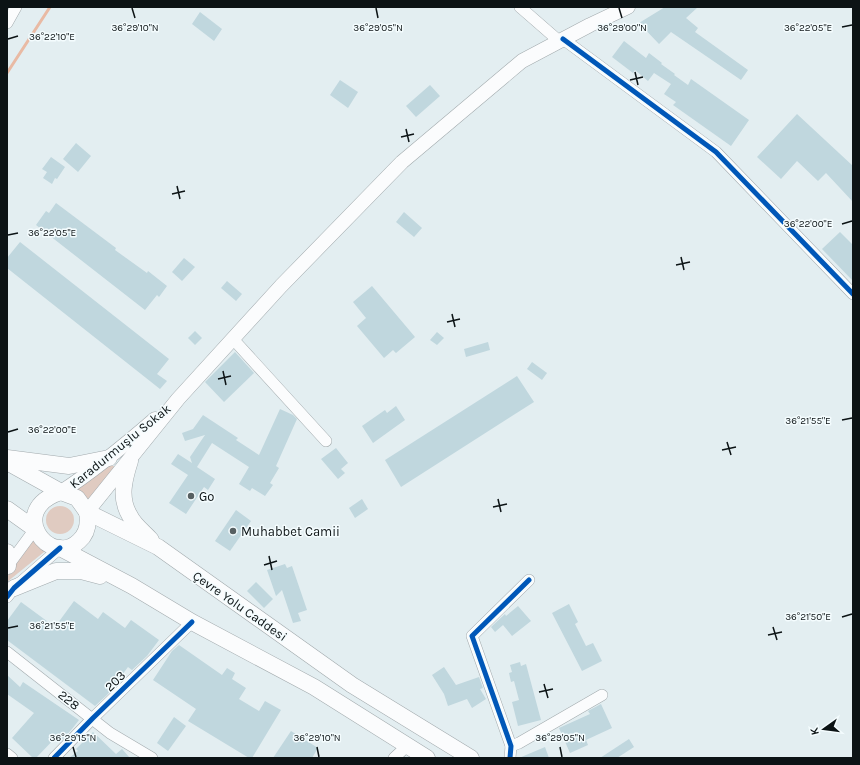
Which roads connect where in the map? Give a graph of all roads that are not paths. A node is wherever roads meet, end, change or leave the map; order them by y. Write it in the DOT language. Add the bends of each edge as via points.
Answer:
graph roads {
  1 [pos="16,7"];
  2 [pos="520,7"];
  3 [pos="628,7"];
  4 [pos="7,23"];
  5 [pos="561,40"];
  6 [pos="853,294"];
  7 [pos="233,339"];
  8 [pos="178,399"];
  9 [pos="326,441"];
  10 [pos="7,458"];
  11 [pos="109,458"];
  12 [pos="130,461"];
  13 [pos="7,462"];
  14 [pos="61,492"];
  15 [pos="7,509"];
  16 [pos="87,512"];
  17 [pos="35,529"];
  18 [pos="158,547"];
  19 [pos="60,548"];
  20 [pos="8,562"];
  21 [pos="529,580"];
  22 [pos="132,586"];
  23 [pos="11,593"];
  24 [pos="192,622"];
  25 [pos="7,652"];
  26 [pos="602,695"];
  27 [pos="93,718"];
  28 [pos="407,746"];
  29 [pos="511,746"];
  30 [pos="7,754"];
  31 [pos="12,758"];
  32 [pos="54,758"];
  33 [pos="152,758"];
  34 [pos="394,758"];
  35 [pos="426,758"];
  36 [pos="471,758"];
  37 [pos="510,758"];
  1 -- 4 [label="street"];
  2 -- 5 [label="street"];
  3 -- 5 [label="main road"];
  5 -- 6 [label="street" via="716,152"];
  5 -- 7 [label="main road" via="522,61 402,162 280,286"];
  7 -- 8 [label="main road"];
  7 -- 9 [label="street"];
  8 -- 11 [label="main road, Karadurmuşlu Sokak"];
  8 -- 12 [label="main road, Karadurmuşlu Sokak"];
  10 -- 11 [label="highway" via="69,466"];
  11 -- 14 [label="main road, Karadurmuşlu Sokak"];
  12 -- 16 [label="main road, Karadurmuşlu Sokak"];
  12 -- 18 [label="highway" via="123,483 123,497 130,517"];
  13 -- 14 [label="highway, Çevre Yolu Caddesi"];
  14 -- 16 [label="highway, Çevre Yolu Caddesi" via="77,498"];
  14 -- 17 [label="highway" via="44,500 38,507"];
  15 -- 17 [label="highway"];
  16 -- 18 [label="highway, Çevre Yolu Caddesi"];
  16 -- 19 [label="highway" via="89,521 83,537 69,547"];
  17 -- 19 [label="highway" via="44,541"];
  17 -- 20 [label="street"];
  18 -- 36 [label="highway, Çevre Yolu Caddesi" via="352,684"];
  19 -- 22 [label="highway"];
  19 -- 23 [label="street"];
  21 -- 29 [label="street" via="472,636"];
  22 -- 23 [label="highway" via="80,571 56,571"];
  22 -- 24 [label="highway"];
  24 -- 27 [label="street, 203"];
  24 -- 28 [label="highway" via="314,687"];
  25 -- 27 [label="street, 228"];
  26 -- 29 [label="street"];
  27 -- 32 [label="street, 203"];
  27 -- 33 [label="street, 228" via="110,733"];
  28 -- 34 [label="street"];
  28 -- 35 [label="highway"];
  29 -- 37 [label="street"];
  30 -- 31 [label="street"];
}
